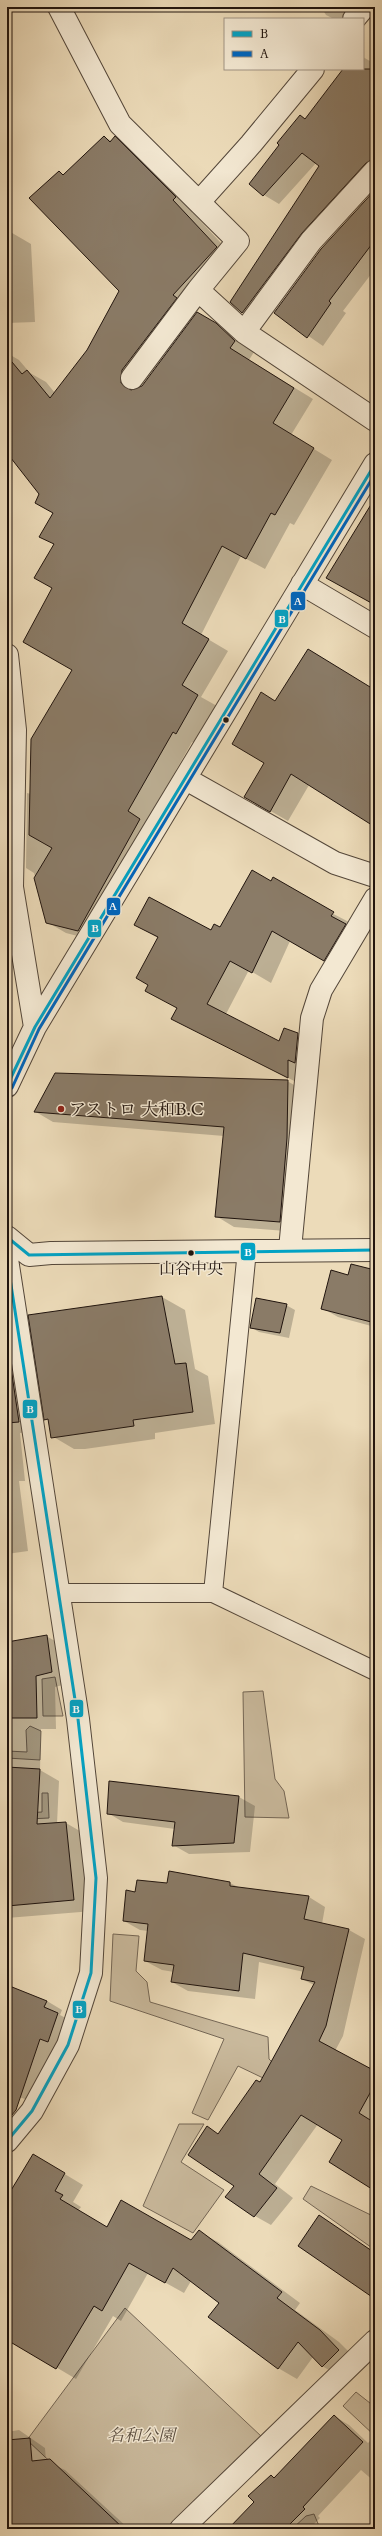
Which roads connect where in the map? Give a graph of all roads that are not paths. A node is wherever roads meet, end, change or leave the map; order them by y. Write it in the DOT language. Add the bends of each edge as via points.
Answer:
graph roads {
  1 [pos="59,7"];
  2 [pos="364,7"];
  3 [pos="355,18"];
  4 [pos="312,70"];
  5 [pos="375,170"];
  6 [pos="199,202"];
  7 [pos="198,290"];
  8 [pos="244,332"];
  9 [pos="132,378"];
  10 [pos="375,420"];
  11 [pos="375,464"];
  12 [pos="302,584"];
  13 [pos="375,627"];
  14 [pos="7,655"];
  15 [pos="186,779"];
  16 [pos="375,876"];
  17 [pos="375,899"];
  18 [pos="35,1027"];
  19 [pos="7,1086"];
  20 [pos="7,1237"];
  21 [pos="290,1249"];
  22 [pos="247,1250"];
  23 [pos="375,1250"];
  24 [pos="7,1259"];
  25 [pos="60,1593"];
  26 [pos="213,1593"];
  27 [pos="375,1671"];
  28 [pos="7,2141"];
  29 [pos="375,2341"];
  30 [pos="182,2529"];
  1 -- 6 [label="street" via="120,124"];
  2 -- 3 [label="street"];
  4 -- 6 [label="street"];
  5 -- 8 [label="street" via="311,241"];
  6 -- 7 [label="street" via="238,241"];
  7 -- 8 [label="street"];
  7 -- 9 [label="street"];
  8 -- 10 [label="street"];
  11 -- 12 [label="street"];
  12 -- 13 [label="street"];
  12 -- 15 [label="street"];
  14 -- 18 [label="street" via="15,730 12,887"];
  15 -- 16 [label="street" via="334,863"];
  15 -- 18 [label="street"];
  17 -- 21 [label="street" via="321,990 312,1018"];
  18 -- 19 [label="street"];
  20 -- 22 [label="street" via="29,1256 51,1253"];
  21 -- 22 [label="street"];
  21 -- 23 [label="street"];
  22 -- 26 [label="lane"];
  24 -- 25 [label="street"];
  25 -- 26 [label="lane"];
  25 -- 28 [label="street" via="78,1719 96,1878 91,1973 68,2045 32,2111"];
  26 -- 27 [label="lane"];
  29 -- 30 [label="street"];
}
